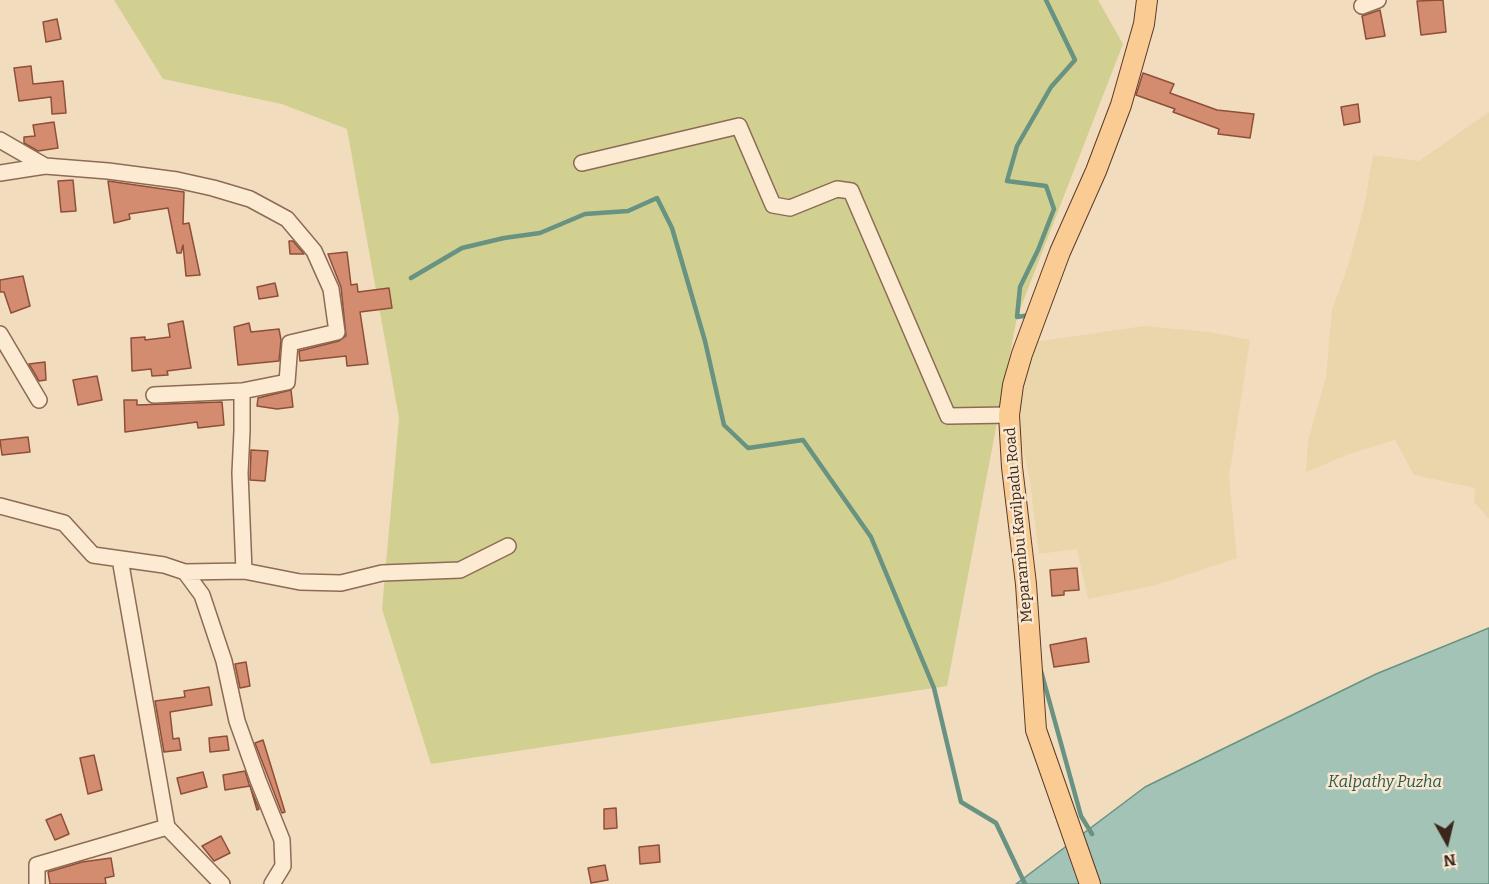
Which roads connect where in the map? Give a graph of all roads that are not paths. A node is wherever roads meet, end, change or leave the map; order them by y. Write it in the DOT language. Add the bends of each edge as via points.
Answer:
graph roads {
  1 [pos="1147,0"];
  2 [pos="1378,0"];
  3 [pos="1362,6"];
  4 [pos="0,140"];
  5 [pos="582,163"];
  6 [pos="45,166"];
  7 [pos="0,172"];
  8 [pos="0,334"];
  9 [pos="242,391"];
  10 [pos="154,395"];
  11 [pos="39,400"];
  12 [pos="1009,415"];
  13 [pos="0,506"];
  14 [pos="508,546"];
  15 [pos="120,559"];
  16 [pos="244,571"];
  17 [pos="185,572"];
  18 [pos="167,827"];
  19 [pos="37,884"];
  20 [pos="222,884"];
  21 [pos="272,884"];
  22 [pos="1090,884"];
  1 -- 12 [label="main road, Meparambu Kavilpadu Road" via="1121,105 1022,354"];
  2 -- 3 [label="street"];
  4 -- 6 [label="street"];
  5 -- 12 [label="street" via="739,126 773,205 790,208 837,189 851,191 948,417"];
  6 -- 7 [label="street"];
  6 -- 9 [label="street" via="177,180 250,199 287,219 314,251 331,290 337,332 290,343 287,382"];
  8 -- 11 [label="street"];
  9 -- 10 [label="street"];
  9 -- 16 [label="street"];
  12 -- 22 [label="main road, Meparambu Kavilpadu Road" via="1036,730"];
  13 -- 15 [label="street" via="64,523 93,555"];
  14 -- 16 [label="street" via="460,570 382,573 341,583 300,582"];
  15 -- 17 [label="street"];
  15 -- 18 [label="street"];
  16 -- 17 [label="street"];
  17 -- 21 [label="street" via="202,594 224,661 237,721 282,840 283,866"];
  18 -- 19 [label="street" via="37,865"];
  18 -- 20 [label="street"];
}
